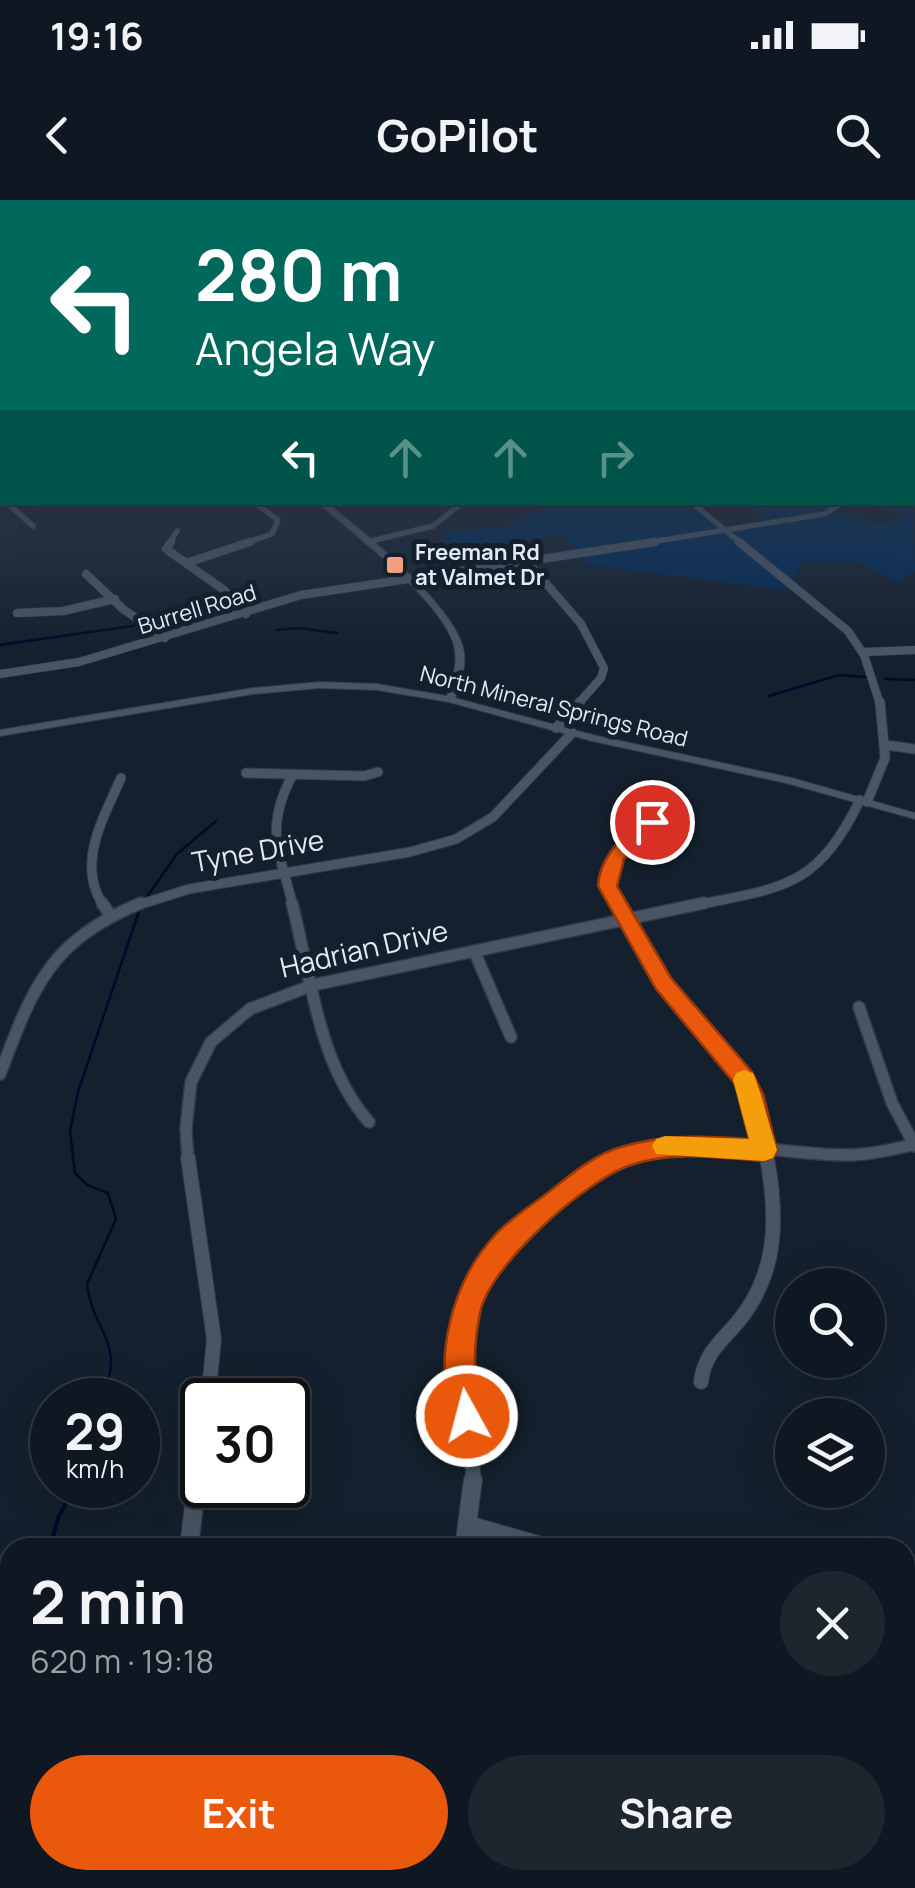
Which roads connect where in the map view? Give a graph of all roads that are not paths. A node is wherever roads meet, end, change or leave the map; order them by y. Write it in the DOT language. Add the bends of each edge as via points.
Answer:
graph roads {
  1 [pos="9,505"];
  2 [pos="258,505"];
  3 [pos="324,505"];
  4 [pos="461,505"];
  5 [pos="695,505"];
  6 [pos="837,505"];
  7 [pos="33,526"];
  8 [pos="725,531"];
  9 [pos="176,532"];
  10 [pos="367,542"];
  11 [pos="526,560"];
  12 [pos="186,564"];
  13 [pos="86,574"];
  14 [pos="404,578"];
  15 [pos="356,586"];
  16 [pos="363,596"];
  17 [pos="114,599"];
  18 [pos="17,614"];
  19 [pos="246,614"];
  20 [pos="165,638"];
  21 [pos="915,650"];
  22 [pos="865,652"];
  23 [pos="0,674"];
  24 [pos="450,698"];
  25 [pos="556,728"];
  26 [pos="0,733"];
  27 [pos="572,733"];
  28 [pos="886,745"];
  29 [pos="915,749"];
  30 [pos="378,772"];
  31 [pos="246,773"];
  32 [pos="293,774"];
  33 [pos="121,778"];
  34 [pos="864,801"];
  35 [pos="915,816"];
  36 [pos="664,818"];
  37 [pos="285,874"];
  38 [pos="111,916"];
  39 [pos="627,921"];
  40 [pos="475,952"];
  41 [pos="313,985"];
  42 [pos="859,1008"];
  43 [pos="511,1038"];
  44 [pos="0,1074"];
  45 [pos="369,1122"];
  46 [pos="915,1145"];
  47 [pos="764,1150"];
  48 [pos="210,1378"];
  49 [pos="701,1382"];
  50 [pos="194,1508"];
  51 [pos="468,1525"];
  52 [pos="190,1538"];
  53 [pos="466,1538"];
  54 [pos="514,1538"];
  1 -- 7 [label="street"];
  2 -- 12 [label="street" via="278,520 272,534"];
  3 -- 10 [label="street"];
  4 -- 10 [label="street" via="431,526"];
  5 -- 8 [label="street"];
  6 -- 8 [label="street, Burrell Road" via="805,519"];
  8 -- 11 [label="street, Burrell Road"];
  8 -- 22 [label="street"];
  9 -- 12 [label="street" via="165,546"];
  10 -- 14 [label="street"];
  11 -- 14 [label="street, Burrell Road"];
  11 -- 25 [label="street" via="581,624 604,668"];
  12 -- 19 [label="street"];
  13 -- 17 [label="street"];
  14 -- 15 [label="street, Burrell Road"];
  14 -- 24 [label="street" via="457,640"];
  15 -- 16 [label="street"];
  15 -- 19 [label="street, Burrell Road"];
  17 -- 18 [label="street"];
  17 -- 20 [label="street"];
  19 -- 20 [label="street, Burrell Road"];
  20 -- 23 [label="street, Burrell Road" via="55,668"];
  21 -- 22 [label="street"];
  22 -- 28 [label="street"];
  24 -- 25 [label="street, North Mineral Springs Road"];
  24 -- 26 [label="street, North Mineral Springs Road" via="377,687 302,686"];
  25 -- 27 [label="street, North Mineral Springs Road"];
  27 -- 34 [label="street, North Mineral Springs Road"];
  27 -- 37 [label="street, Tyne Drive" via="493,817 462,836"];
  28 -- 29 [label="street"];
  28 -- 34 [label="street, Hadrian Drive" via="879,781"];
  30 -- 32 [label="street"];
  31 -- 32 [label="street"];
  32 -- 37 [label="street" via="274,815"];
  33 -- 38 [label="street" via="89,858 92,887"];
  34 -- 35 [label="street, North Mineral Springs Road"];
  34 -- 39 [label="street, Hadrian Drive" via="827,860 799,880"];
  36 -- 39 [label="street" via="625,846 608,873"];
  37 -- 38 [label="street, Tyne Drive" via="174,894"];
  37 -- 41 [label="street"];
  38 -- 44 [label="street, Tyne Drive" via="70,944 46,971"];
  39 -- 40 [label="street, Hadrian Drive"];
  39 -- 47 [label="street" via="676,1001 744,1078"];
  40 -- 41 [label="street, Hadrian Drive"];
  40 -- 43 [label="street"];
  41 -- 45 [label="street" via="338,1081"];
  41 -- 48 [label="street, Hadrian Drive" via="261,1003 226,1027 198,1061 186,1091 214,1342"];
  42 -- 46 [label="street" via="892,1103"];
  46 -- 47 [label="street" via="866,1156"];
  47 -- 49 [label="street" via="772,1218 768,1272 743,1316 706,1358"];
  47 -- 51 [label="street" via="678,1145 622,1157 496,1251 476,1284 463,1326 461,1378 474,1478"];
  50 -- 52 [label="street"];
  51 -- 53 [label="street"];
  51 -- 54 [label="street"];
}
